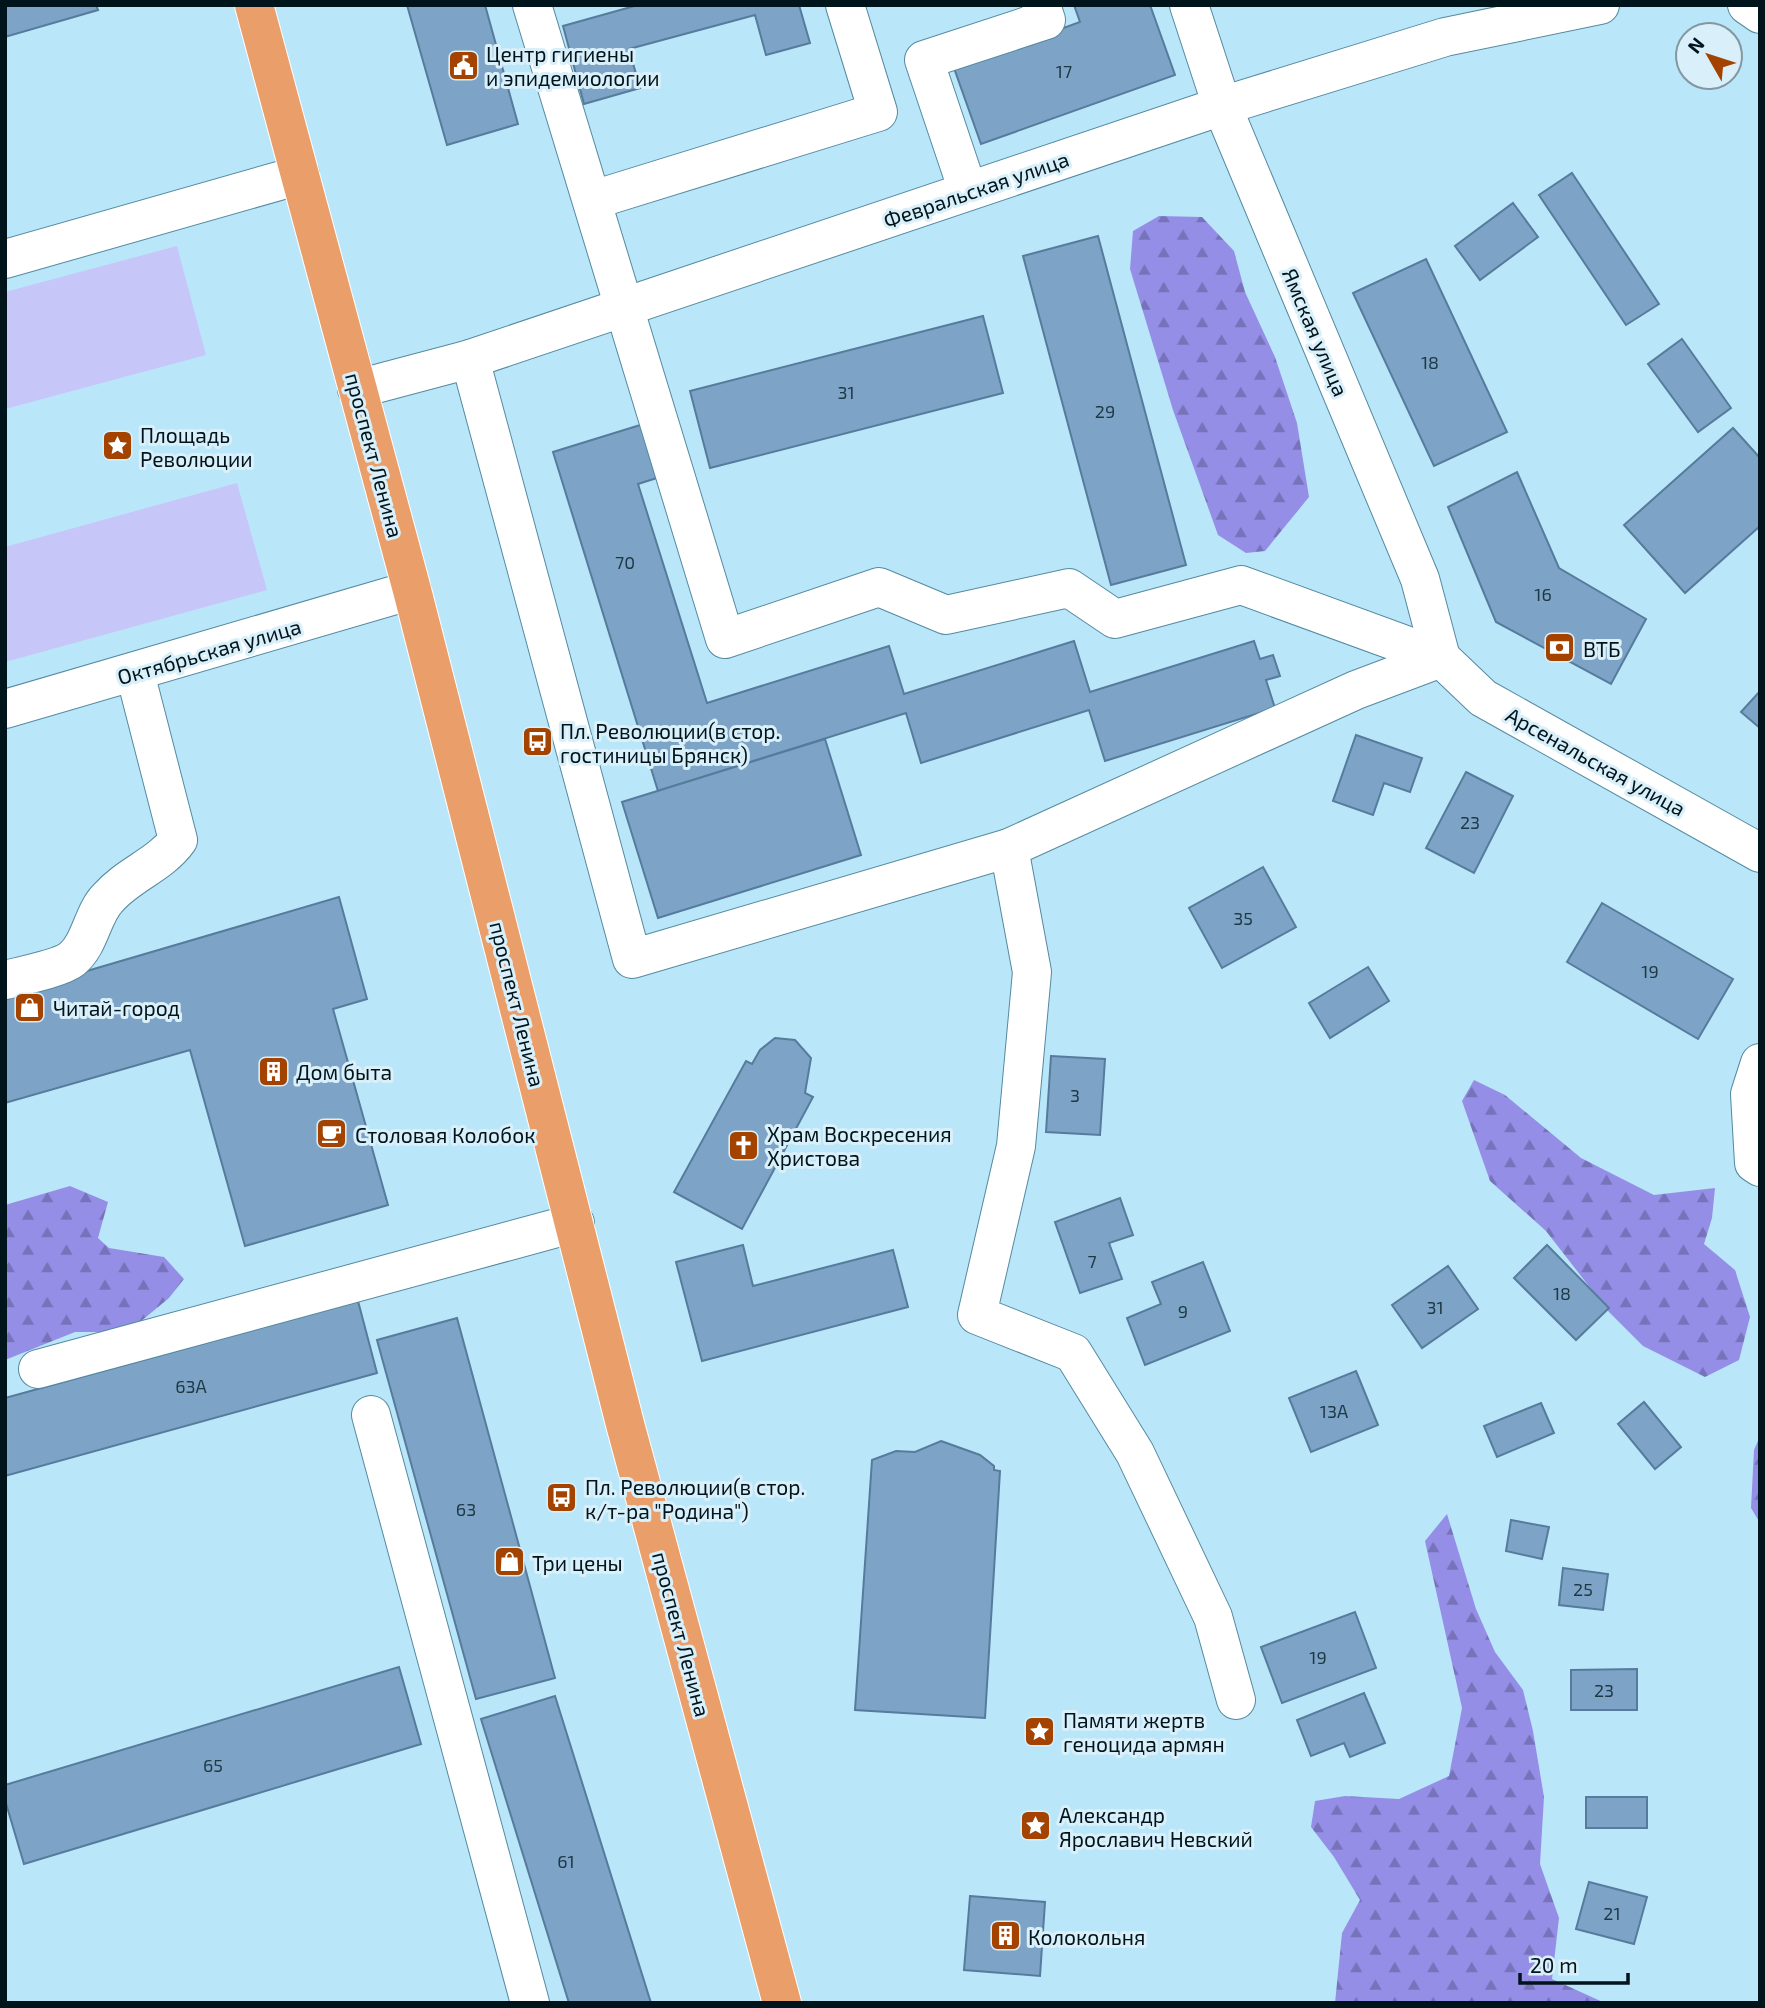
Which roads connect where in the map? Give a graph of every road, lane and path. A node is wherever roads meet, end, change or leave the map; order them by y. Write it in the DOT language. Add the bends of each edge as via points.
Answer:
graph roads {
  1 [pos="254,5"];
  2 [pos="532,5"];
  3 [pos="845,5"];
  4 [pos="1041,5"];
  5 [pos="1189,5"];
  6 [pos="1600,5"];
  7 [pos="1747,5"];
  8 [pos="1760,14"];
  9 [pos="1222,106"];
  10 [pos="300,175"];
  11 [pos="968,191"];
  12 [pos="593,200"];
  13 [pos="5,259"];
  14 [pos="624,307"];
  15 [pos="470,359"];
  16 [pos="357,388"];
  17 [pos="412,590"];
  18 [pos="1441,658"];
  19 [pos="135,673"];
  20 [pos="5,709"];
  21 [pos="1009,848"];
  22 [pos="1760,853"];
  23 [pos="5,981"];
  24 [pos="1760,1063"];
  25 [pos="1760,1167"];
  26 [pos="575,1223"];
  27 [pos="38,1369"];
  28 [pos="371,1415"];
  29 [pos="1236,1700"];
  30 [pos="530,2003"];
  31 [pos="782,2003"];
  1 -- 10 [label="main road, проспект Ленина"];
  2 -- 12 [label="street"];
  3 -- 12 [label="street" via="878,112"];
  4 -- 11 [label="street" via="1046,20 924,60"];
  5 -- 9 [label="street, Ямская улица"];
  6 -- 9 [label="street, Февральская улица" via="1445,37"];
  7 -- 8 [label="street"];
  9 -- 11 [label="street, Февральская улица"];
  9 -- 18 [label="street, Ямская улица" via="1420,579"];
  10 -- 13 [label="street"];
  10 -- 16 [label="main road, проспект Ленина"];
  11 -- 14 [label="street, Февральская улица"];
  12 -- 14 [label="street"];
  14 -- 15 [label="street, Февральская улица"];
  14 -- 18 [label="street" via="725,639 879,587 946,615 1069,588 1115,620 1241,586"];
  15 -- 16 [label="street, Февральская улица"];
  15 -- 21 [label="street" via="632,959"];
  16 -- 17 [label="main road, проспект Ленина"];
  17 -- 19 [label="street, Октябрьская улица"];
  17 -- 26 [label="main road, проспект Ленина"];
  18 -- 21 [label="street" via="1356,690"];
  18 -- 22 [label="street, Арсенальская улица" via="1483,698"];
  19 -- 20 [label="street, Октябрьская улица"];
  19 -- 23 [label="street" via="178,840 166,857 146,866 106,899 72,960"];
  21 -- 29 [label="street" via="1032,972 1016,1146 977,1315 1073,1353 1135,1453 1213,1617"];
  24 -- 25 [label="street" via="1750,1094 1754,1163"];
  26 -- 27 [label="street"];
  26 -- 31 [label="main road, проспект Ленина"];
  28 -- 30 [label="street"];
}
